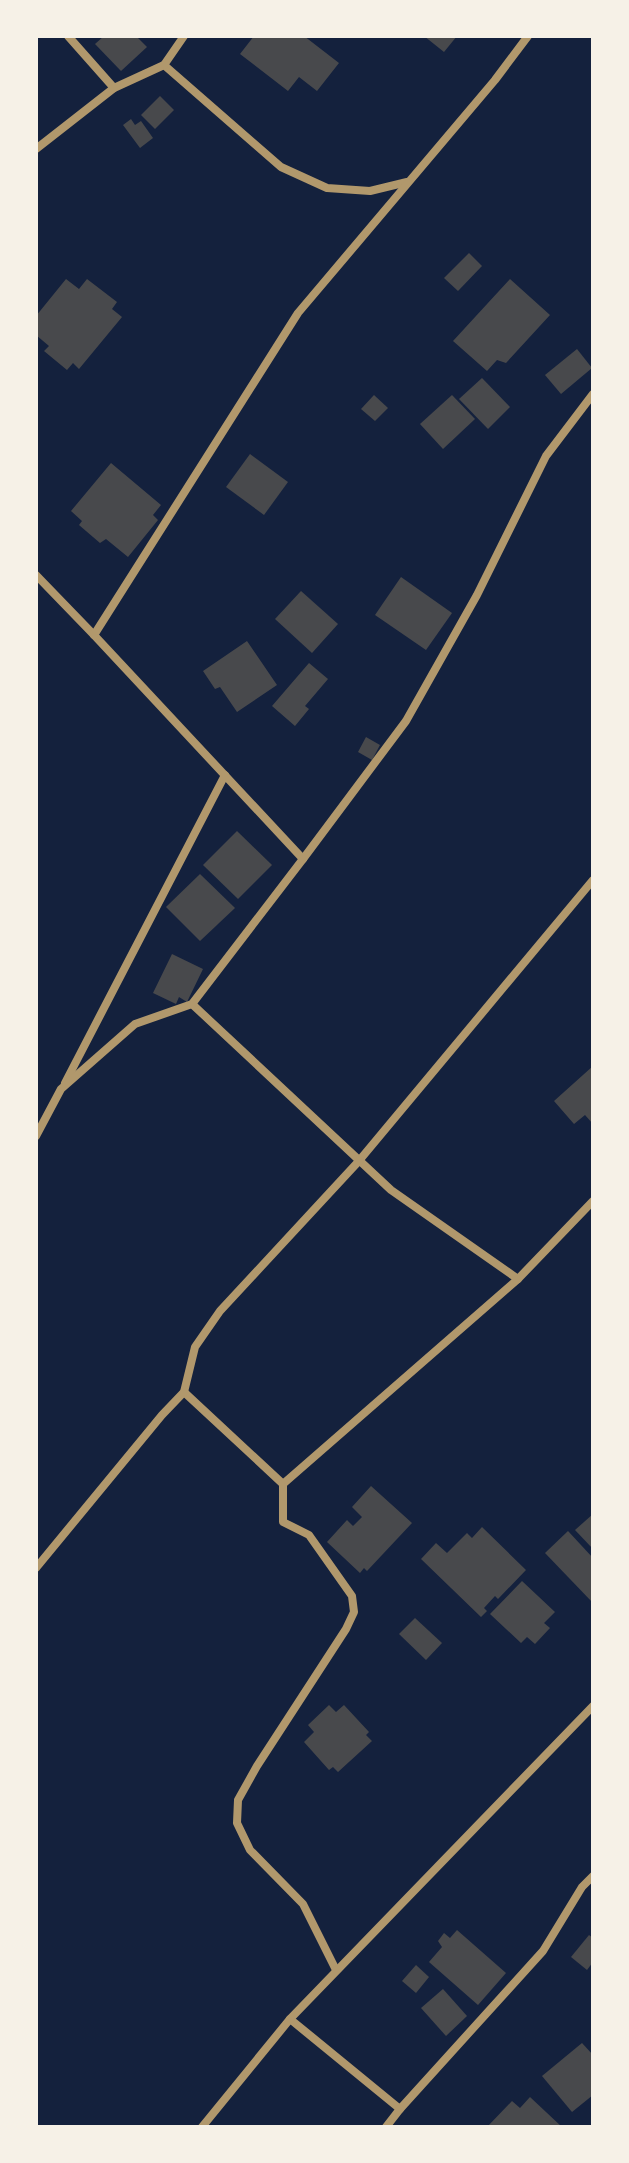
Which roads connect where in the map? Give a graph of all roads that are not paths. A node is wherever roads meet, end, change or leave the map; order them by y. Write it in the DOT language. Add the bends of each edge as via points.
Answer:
graph roads {
  1 [pos="68,36"];
  2 [pos="184,36"];
  3 [pos="528,36"];
  4 [pos="164,65"];
  5 [pos="114,88"];
  6 [pos="36,149"];
  7 [pos="409,181"];
  8 [pos="593,394"];
  9 [pos="36,575"];
  10 [pos="94,635"];
  11 [pos="225,775"];
  12 [pos="303,859"];
  13 [pos="593,880"];
  14 [pos="192,1004"];
  15 [pos="61,1089"];
  16 [pos="36,1136"];
  17 [pos="358,1162"];
  18 [pos="593,1201"];
  19 [pos="518,1279"];
  20 [pos="184,1392"];
  21 [pos="283,1484"];
  22 [pos="36,1568"];
  23 [pos="593,1706"];
  24 [pos="593,1876"];
  25 [pos="336,1970"];
  26 [pos="290,2019"];
  27 [pos="400,2109"];
  28 [pos="202,2127"];
  29 [pos="386,2127"];
  1 -- 5 [label="street"];
  2 -- 4 [label="street"];
  3 -- 7 [label="street"];
  4 -- 5 [label="street"];
  4 -- 7 [label="street" via="281,167 327,188 370,191"];
  5 -- 6 [label="street"];
  7 -- 10 [label="street" via="298,313"];
  8 -- 12 [label="street" via="546,456 406,721"];
  9 -- 10 [label="street"];
  10 -- 11 [label="street"];
  11 -- 12 [label="street"];
  11 -- 15 [label="street"];
  12 -- 14 [label="street"];
  13 -- 17 [label="street"];
  14 -- 15 [label="street" via="135,1024"];
  14 -- 17 [label="street"];
  15 -- 16 [label="street"];
  17 -- 19 [label="street"];
  17 -- 20 [label="street" via="220,1311 195,1347"];
  18 -- 19 [label="street"];
  19 -- 21 [label="street"];
  20 -- 21 [label="street"];
  20 -- 22 [label="street"];
  21 -- 25 [label="street" via="283,1522 309,1535 352,1596 354,1612 238,1800 237,1823 250,1850 303,1904"];
  23 -- 25 [label="street"];
  24 -- 27 [label="street" via="543,1951"];
  25 -- 26 [label="street"];
  26 -- 27 [label="street"];
  26 -- 28 [label="street"];
  27 -- 29 [label="street"];
}
